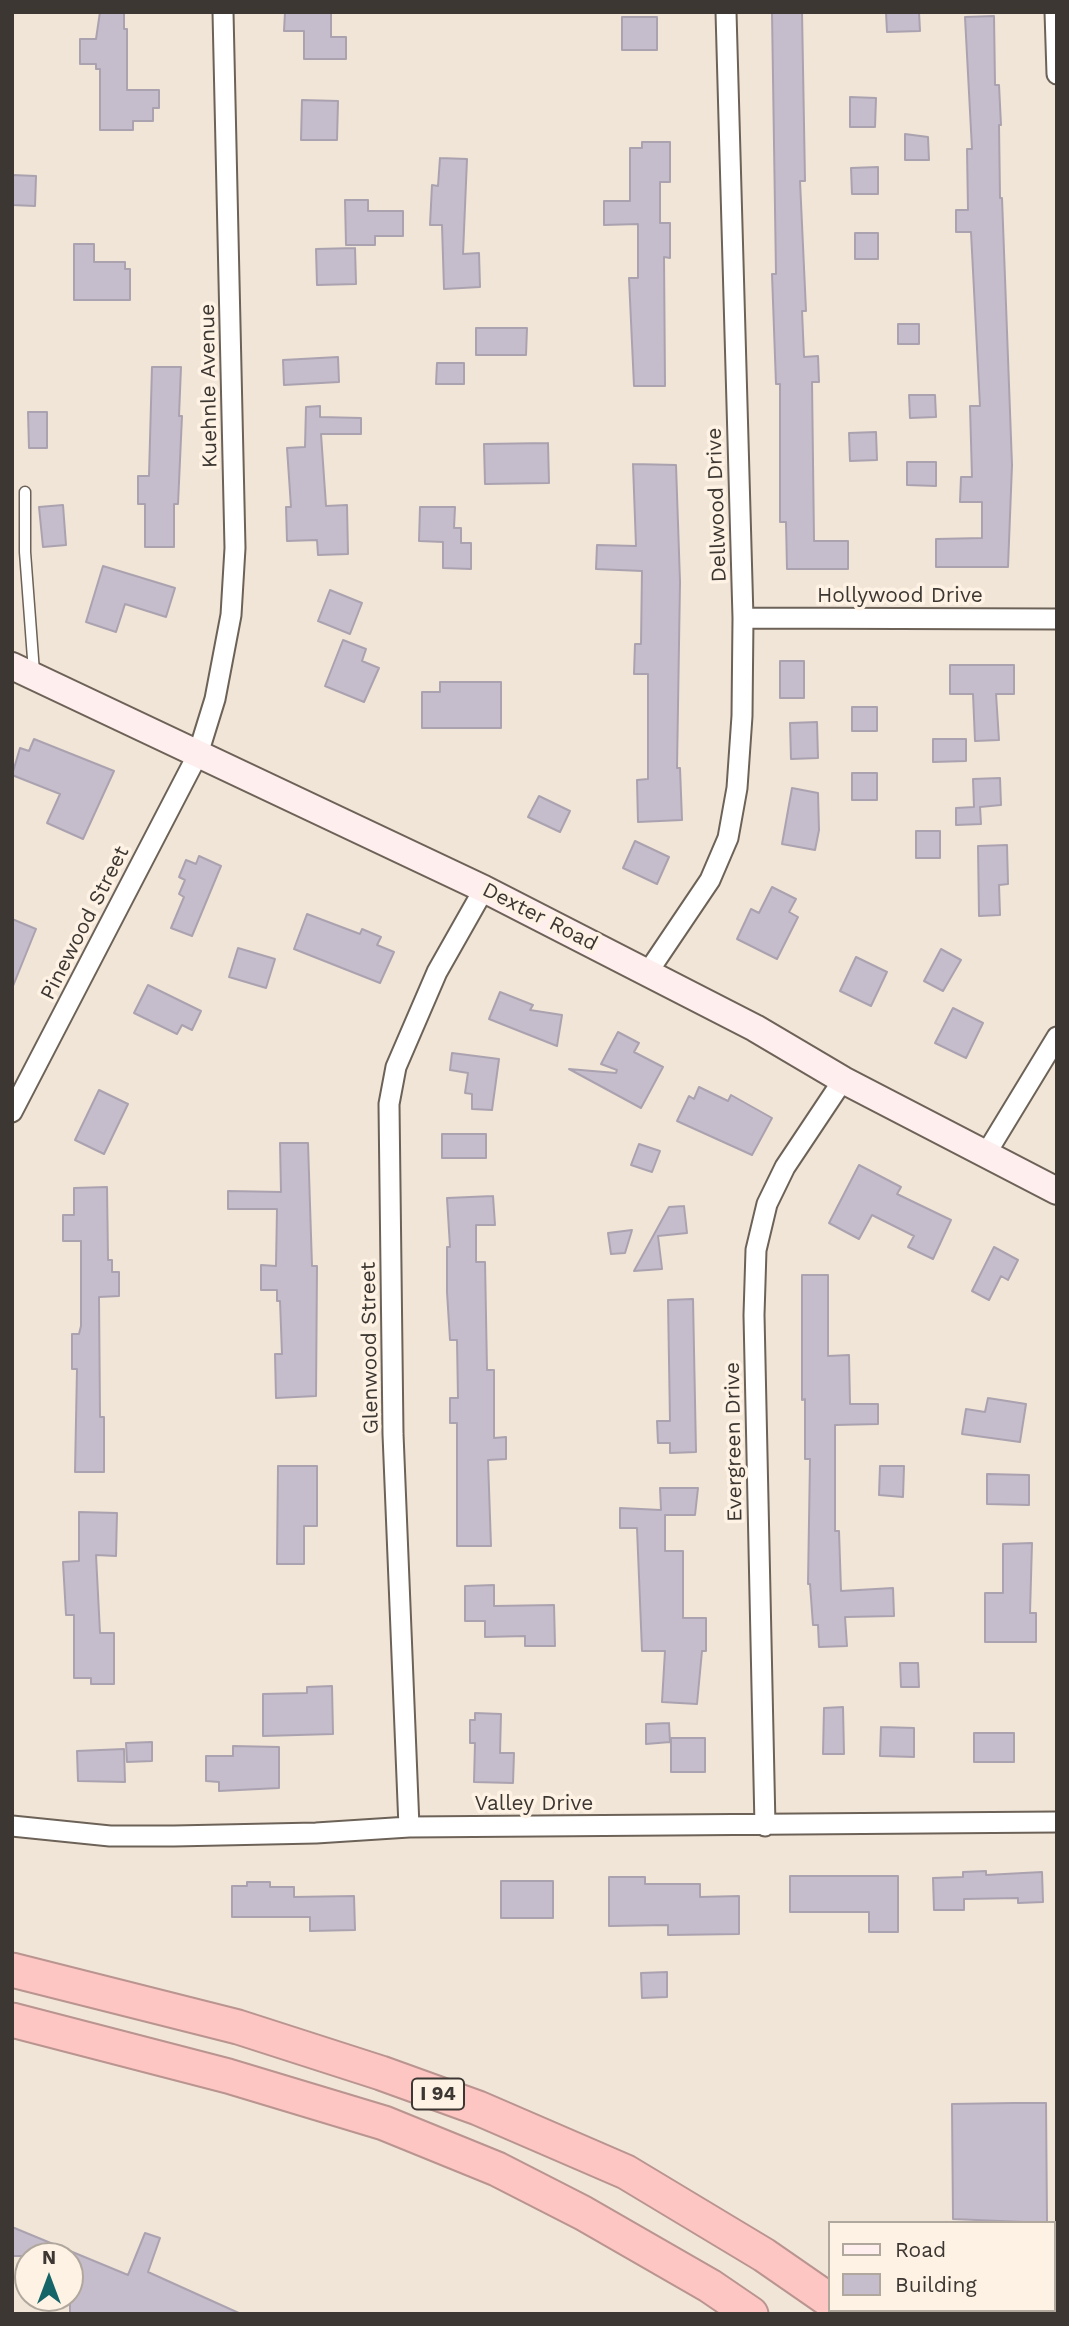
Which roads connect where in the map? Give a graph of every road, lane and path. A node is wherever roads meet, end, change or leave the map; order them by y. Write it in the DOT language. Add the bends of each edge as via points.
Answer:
graph roads {
  1 [pos="223,12"];
  2 [pos="726,12"];
  3 [pos="1055,12"];
  4 [pos="1057,74"];
  5 [pos="25,492"];
  6 [pos="743,618"];
  7 [pos="1057,619"];
  8 [pos="23,671"];
  9 [pos="198,754"];
  10 [pos="484,889"];
  11 [pos="648,972"];
  12 [pos="1057,1037"];
  13 [pos="843,1080"];
  14 [pos="12,1112"];
  15 [pos="987,1152"];
  16 [pos="1057,1191"];
  17 [pos="1057,1822"];
  18 [pos="12,1826"];
  19 [pos="765,1826"];
  20 [pos="409,1827"];
  21 [pos="12,1970"];
  22 [pos="12,2021"];
  23 [pos="828,2299"];
  24 [pos="751,2314"];
  1 -- 9 [label="street, Kuehnle Avenue" via="235,548 232,615"];
  2 -- 6 [label="street, Dellwood Drive"];
  3 -- 4 [label="street"];
  5 -- 8 [label="lane"];
  6 -- 7 [label="street, Hollywood Drive"];
  6 -- 11 [label="street, Dellwood Drive" via="742,716 728,838 710,880"];
  8 -- 9 [label="main road, Dexter Road"];
  9 -- 10 [label="main road, Dexter Road"];
  9 -- 14 [label="street, Pinewood Street"];
  10 -- 11 [label="main road, Dexter Road"];
  10 -- 20 [label="street, Glenwood Street" via="437,972 396,1067 389,1104 393,1434"];
  11 -- 13 [label="main road, Dexter Road"];
  12 -- 15 [label="street"];
  13 -- 15 [label="main road, Dexter Road"];
  13 -- 19 [label="street, Evergreen Drive" via="766,1204 756,1250"];
  15 -- 16 [label="main road, Dexter Road"];
  17 -- 19 [label="street, Valley Drive"];
  18 -- 20 [label="street, Valley Drive" via="148,1836"];
  19 -- 20 [label="street, Valley Drive"];
  21 -- 23 [label="highway, I 94" via="238,2027 478,2108 626,2172"];
  22 -- 24 [label="highway, I 94" via="228,2076 384,2123 497,2169 583,2213"];
}
